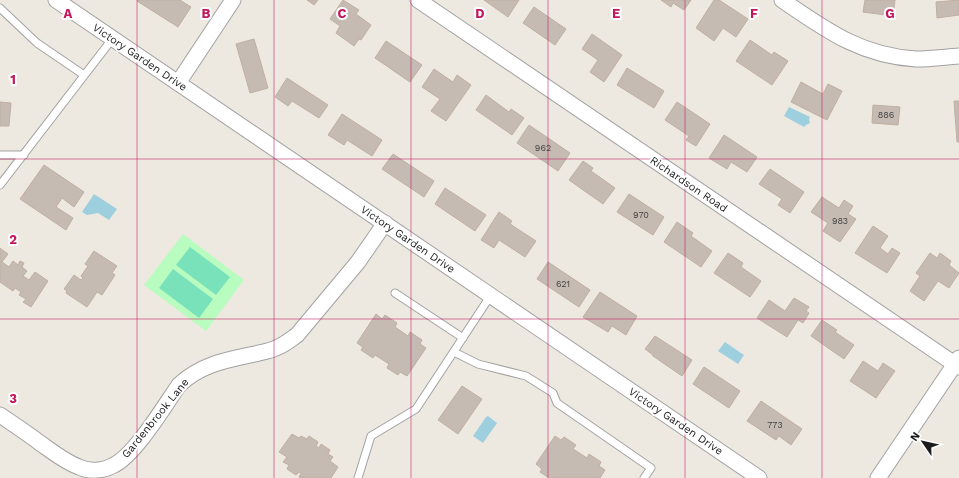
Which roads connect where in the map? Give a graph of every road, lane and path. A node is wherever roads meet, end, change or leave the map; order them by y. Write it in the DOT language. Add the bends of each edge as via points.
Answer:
graph roads {
  1 [pos="56,0"];
  2 [pos="233,0"];
  3 [pos="418,0"];
  4 [pos="782,0"];
  5 [pos="0,8"];
  6 [pos="113,38"];
  7 [pos="959,56"];
  8 [pos="84,76"];
  9 [pos="178,82"];
  10 [pos="0,155"];
  11 [pos="24,155"];
  12 [pos="0,186"];
  13 [pos="386,223"];
  14 [pos="395,293"];
  15 [pos="491,295"];
  16 [pos="463,338"];
  17 [pos="454,352"];
  18 [pos="958,363"];
  19 [pos="0,415"];
  20 [pos="100,474"];
  21 [pos="358,478"];
  22 [pos="644,478"];
  23 [pos="759,478"];
  24 [pos="878,478"];
  1 -- 6 [label="street, Victory Garden Drive"];
  2 -- 9 [label="street"];
  3 -- 18 [label="street, Richardson Road"];
  4 -- 7 [label="street" via="824,28 863,49 887,56 918,59"];
  5 -- 8 [label="lane" via="37,43"];
  6 -- 8 [label="lane"];
  6 -- 9 [label="street, Victory Garden Drive"];
  8 -- 11 [label="lane"];
  9 -- 13 [label="street, Victory Garden Drive"];
  10 -- 11 [label="lane"];
  11 -- 12 [label="lane"];
  13 -- 15 [label="street, Victory Garden Drive"];
  13 -- 20 [label="street, Gardenbrook Lane" via="358,262 297,335 275,349 227,360 200,369 187,377 124,458"];
  14 -- 16 [label="lane"];
  15 -- 16 [label="lane"];
  15 -- 23 [label="street, Victory Garden Drive"];
  16 -- 17 [label="lane"];
  17 -- 21 [label="lane" via="416,409 371,436"];
  17 -- 22 [label="lane" via="478,364 526,376 553,392 557,403 651,468"];
  18 -- 24 [label="street"];
  19 -- 20 [label="street, Gardenbrook Lane" via="64,460"];
}
